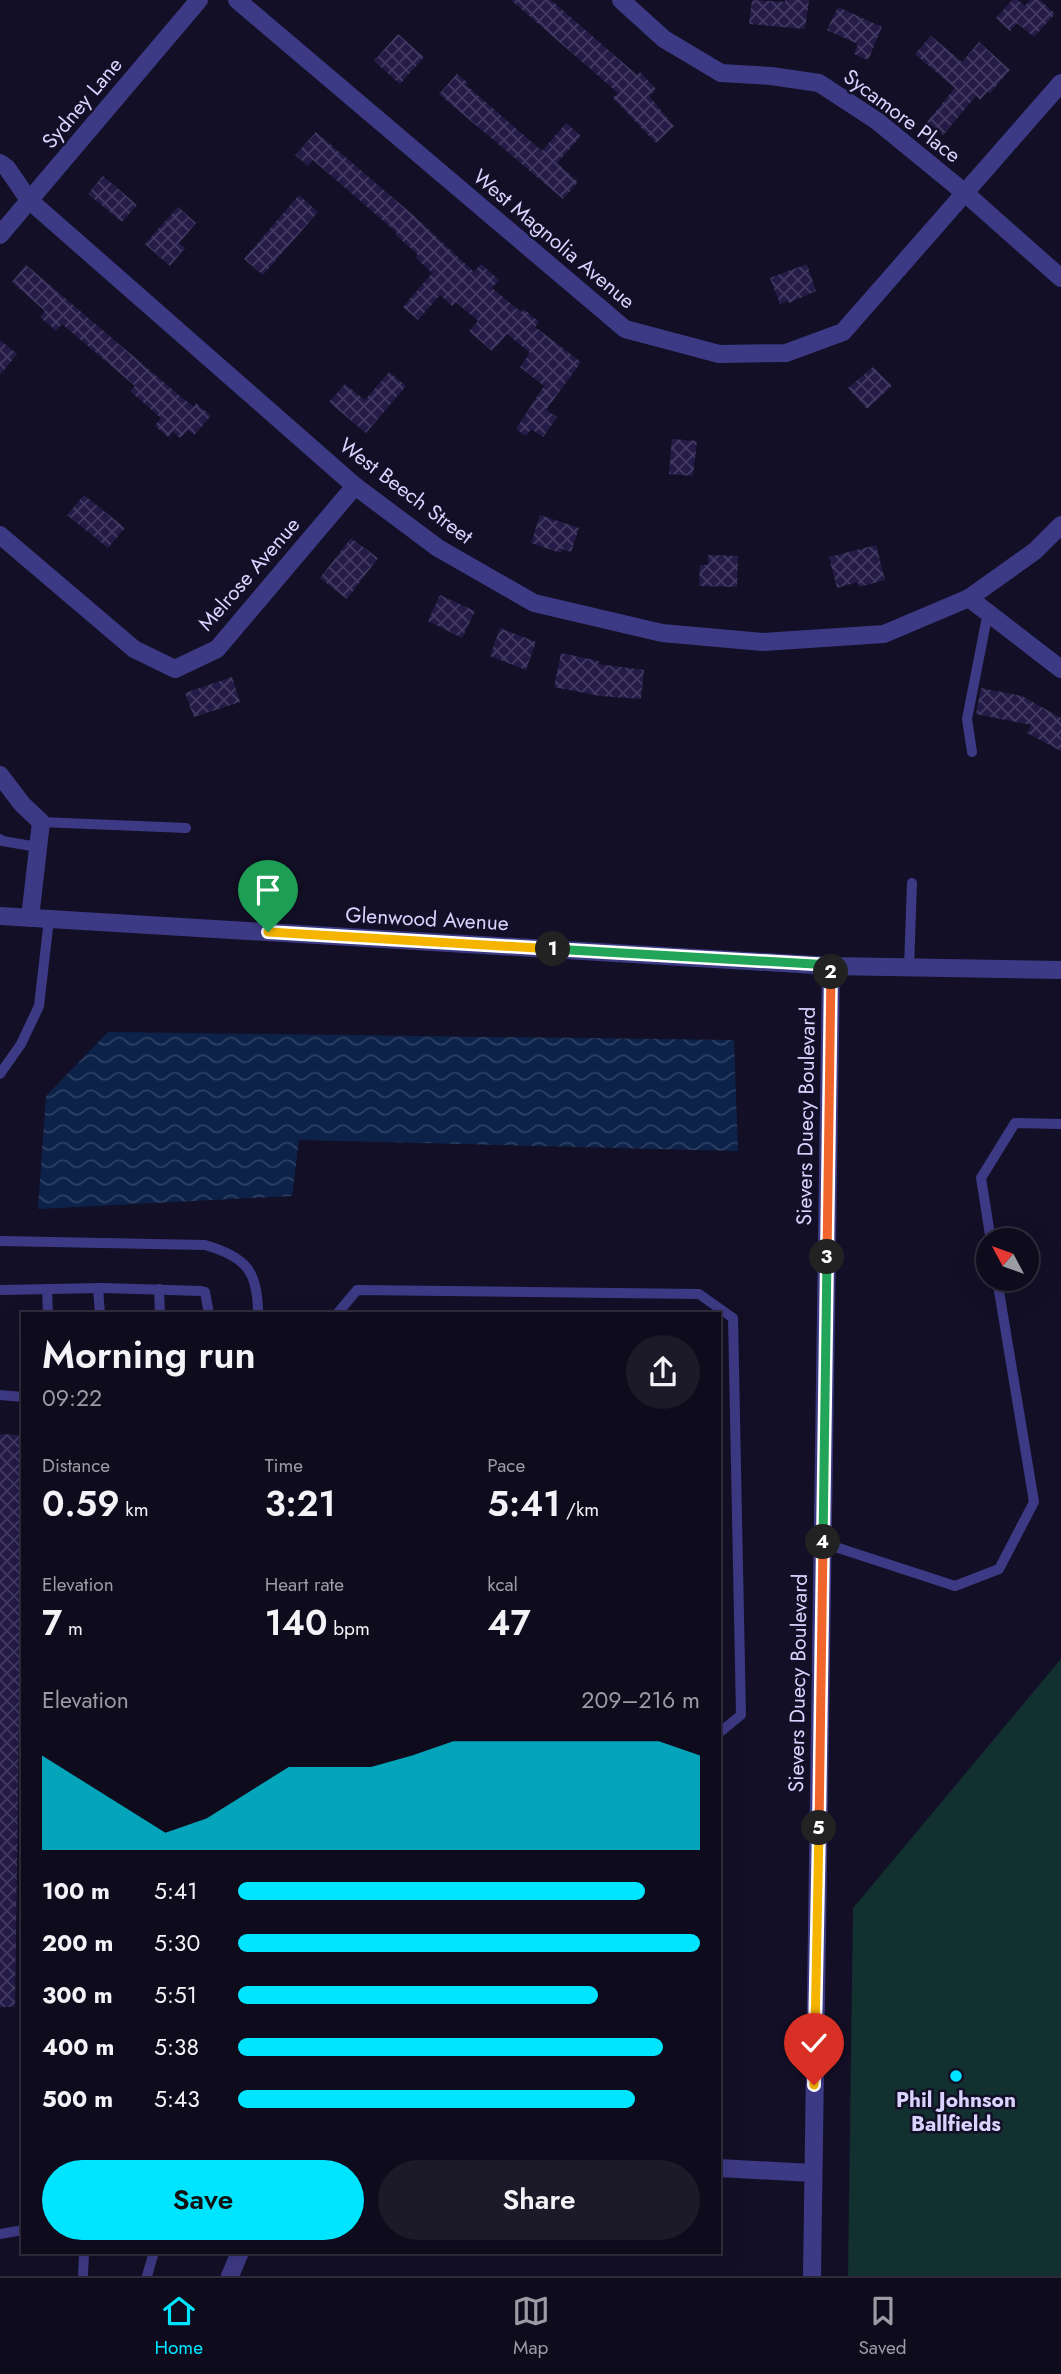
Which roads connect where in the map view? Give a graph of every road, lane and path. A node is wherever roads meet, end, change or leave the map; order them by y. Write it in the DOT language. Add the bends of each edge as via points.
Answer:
graph roads {
  1 [pos="199,0"];
  2 [pos="237,0"];
  3 [pos="621,0"];
  4 [pos="1061,83"];
  5 [pos="0,163"];
  6 [pos="965,193"];
  7 [pos="29,200"];
  8 [pos="0,235"];
  9 [pos="1061,278"];
  10 [pos="355,486"];
  11 [pos="1061,525"];
  12 [pos="0,535"];
  13 [pos="969,598"];
  14 [pos="988,612"];
  15 [pos="1061,669"];
  16 [pos="972,752"];
  17 [pos="0,775"];
  18 [pos="41,822"];
  19 [pos="186,828"];
  20 [pos="0,839"];
  21 [pos="38,847"];
  22 [pos="912,883"];
  23 [pos="0,916"];
  24 [pos="30,918"];
  25 [pos="49,919"];
  26 [pos="831,965"];
  27 [pos="909,967"];
  28 [pos="1061,970"];
  29 [pos="0,1074"];
  30 [pos="1061,1124"];
  31 [pos="989,1228"];
  32 [pos="0,1241"];
  33 [pos="98,1288"];
  34 [pos="47,1289"];
  35 [pos="159,1289"];
  36 [pos="0,1290"];
  37 [pos="999,1292"];
  38 [pos="48,1312"];
  39 [pos="100,1312"];
  40 [pos="160,1312"];
  41 [pos="209,1312"];
  42 [pos="258,1312"];
  43 [pos="339,1312"];
  44 [pos="0,1395"];
  45 [pos="21,1397"];
  46 [pos="823,1543"];
  47 [pos="721,1731"];
  48 [pos="721,2168"];
  49 [pos="812,2172"];
  50 [pos="21,2230"];
  51 [pos="0,2234"];
  52 [pos="84,2254"];
  53 [pos="154,2254"];
  54 [pos="239,2254"];
  55 [pos="83,2276"];
  56 [pos="147,2276"];
  57 [pos="230,2276"];
  58 [pos="812,2276"];
  1 -- 7 [label="street, Sydney Lane"];
  2 -- 6 [label="street, West Magnolia Avenue" via="625,329 719,354 786,353 843,332"];
  3 -- 6 [label="street, Sycamore Place" via="664,38 721,73 819,83 877,121"];
  4 -- 6 [label="street, West Magnolia Avenue"];
  5 -- 7 [label="street, West Beech Street"];
  6 -- 9 [label="street, Sycamore Place"];
  7 -- 8 [label="street, Sydney Lane"];
  7 -- 10 [label="street, West Beech Street"];
  10 -- 12 [label="street, Melrose Avenue" via="217,649 176,669 134,649"];
  10 -- 13 [label="street, West Beech Street" via="438,548 534,603 662,633 763,642 884,635"];
  11 -- 13 [label="street, West Beech Street" via="1035,551"];
  13 -- 14 [label="street"];
  14 -- 15 [label="street"];
  14 -- 16 [label="lane" via="967,719"];
  17 -- 18 [label="street"];
  18 -- 19 [label="lane"];
  18 -- 21 [label="street"];
  20 -- 21 [label="lane"];
  21 -- 24 [label="street"];
  22 -- 27 [label="lane"];
  23 -- 24 [label="street, Glenwood Avenue"];
  24 -- 25 [label="street, Glenwood Avenue"];
  25 -- 26 [label="street, Glenwood Avenue"];
  25 -- 29 [label="lane" via="39,1006"];
  26 -- 27 [label="street, Glenwood Avenue"];
  26 -- 46 [label="street, Sievers Duecy Boulevard"];
  27 -- 28 [label="street, Glenwood Avenue"];
  30 -- 31 [label="lane" via="1014,1123 981,1178"];
  32 -- 42 [label="lane" via="205,1245 244,1262 258,1289"];
  33 -- 34 [label="lane"];
  33 -- 35 [label="lane"];
  33 -- 39 [label="lane"];
  34 -- 36 [label="lane"];
  34 -- 38 [label="lane"];
  35 -- 40 [label="lane"];
  35 -- 41 [label="lane" via="205,1292"];
  37 -- 46 [label="lane" via="1034,1502 999,1569 955,1586"];
  43 -- 47 [label="lane" via="357,1290 699,1294 733,1318 741,1715"];
  44 -- 45 [label="lane"];
  46 -- 49 [label="street, Sievers Duecy Boulevard"];
  48 -- 49 [label="street"];
  49 -- 58 [label="street, Sievers Duecy Boulevard"];
  50 -- 51 [label="lane"];
  52 -- 55 [label="lane"];
  53 -- 56 [label="lane"];
  54 -- 57 [label="street"];
}
